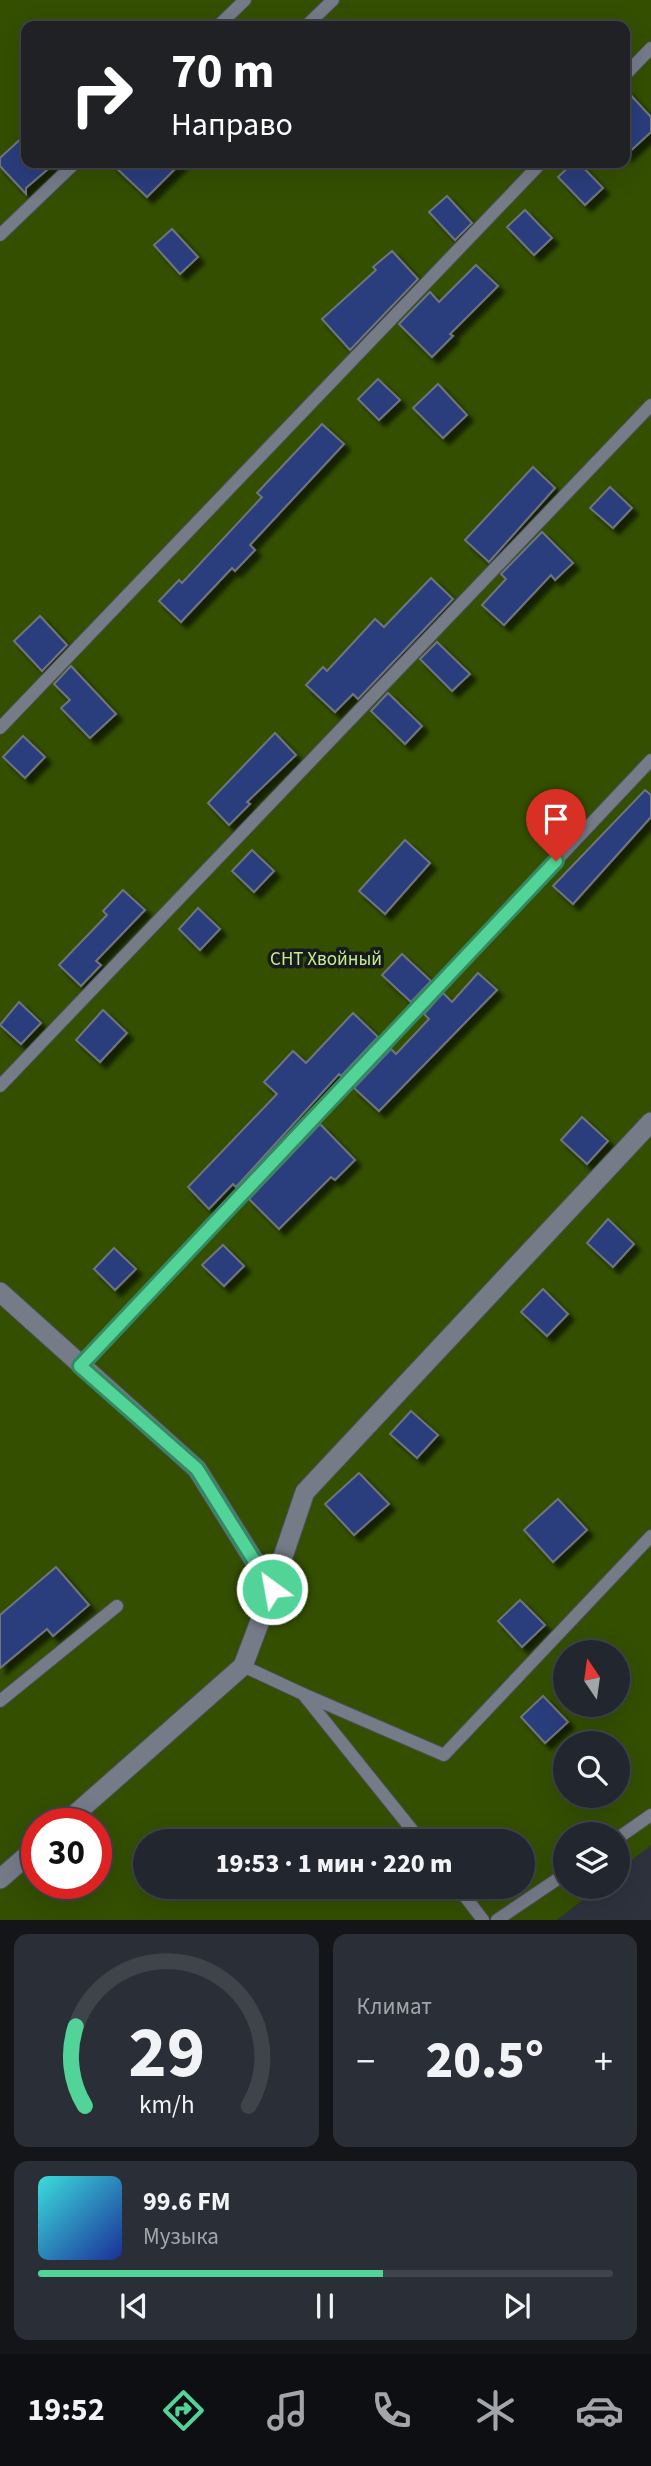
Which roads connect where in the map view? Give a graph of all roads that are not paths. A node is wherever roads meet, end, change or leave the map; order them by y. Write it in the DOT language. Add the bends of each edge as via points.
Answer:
graph roads {
  1 [pos="246,0"];
  2 [pos="333,0"];
  3 [pos="223,21"];
  4 [pos="311,21"];
  5 [pos="651,48"];
  6 [pos="630,70"];
  7 [pos="70,168"];
  8 [pos="536,168"];
  9 [pos="0,234"];
  10 [pos="651,405"];
  11 [pos="0,728"];
  12 [pos="651,760"];
  13 [pos="0,1086"];
  14 [pos="651,1122"];
  15 [pos="0,1292"];
  16 [pos="80,1366"];
  17 [pos="651,1536"];
  18 [pos="272,1589"];
  19 [pos="117,1606"];
  20 [pos="243,1666"];
  21 [pos="303,1694"];
  22 [pos="0,1700"];
  23 [pos="82,1808"];
  24 [pos="651,1815"];
  25 [pos="411,1829"];
  26 [pos="630,1830"];
  27 [pos="21,1861"];
  28 [pos="0,1879"];
  29 [pos="553,1882"];
  30 [pos="467,1899"];
  31 [pos="484,1920"];
  32 [pos="497,1920"];
  1 -- 3 [label="lane"];
  2 -- 4 [label="lane"];
  5 -- 6 [label="lane"];
  7 -- 9 [label="lane"];
  8 -- 11 [label="lane"];
  10 -- 13 [label="lane"];
  12 -- 16 [label="lane"];
  14 -- 18 [label="street" via="305,1493"];
  15 -- 16 [label="street"];
  16 -- 18 [label="street" via="197,1469"];
  17 -- 21 [label="lane" via="444,1755"];
  18 -- 20 [label="street"];
  19 -- 22 [label="lane"];
  20 -- 21 [label="lane"];
  20 -- 23 [label="street"];
  21 -- 25 [label="lane"];
  24 -- 26 [label="lane"];
  27 -- 28 [label="street"];
  29 -- 32 [label="lane"];
  30 -- 31 [label="lane"];
}
